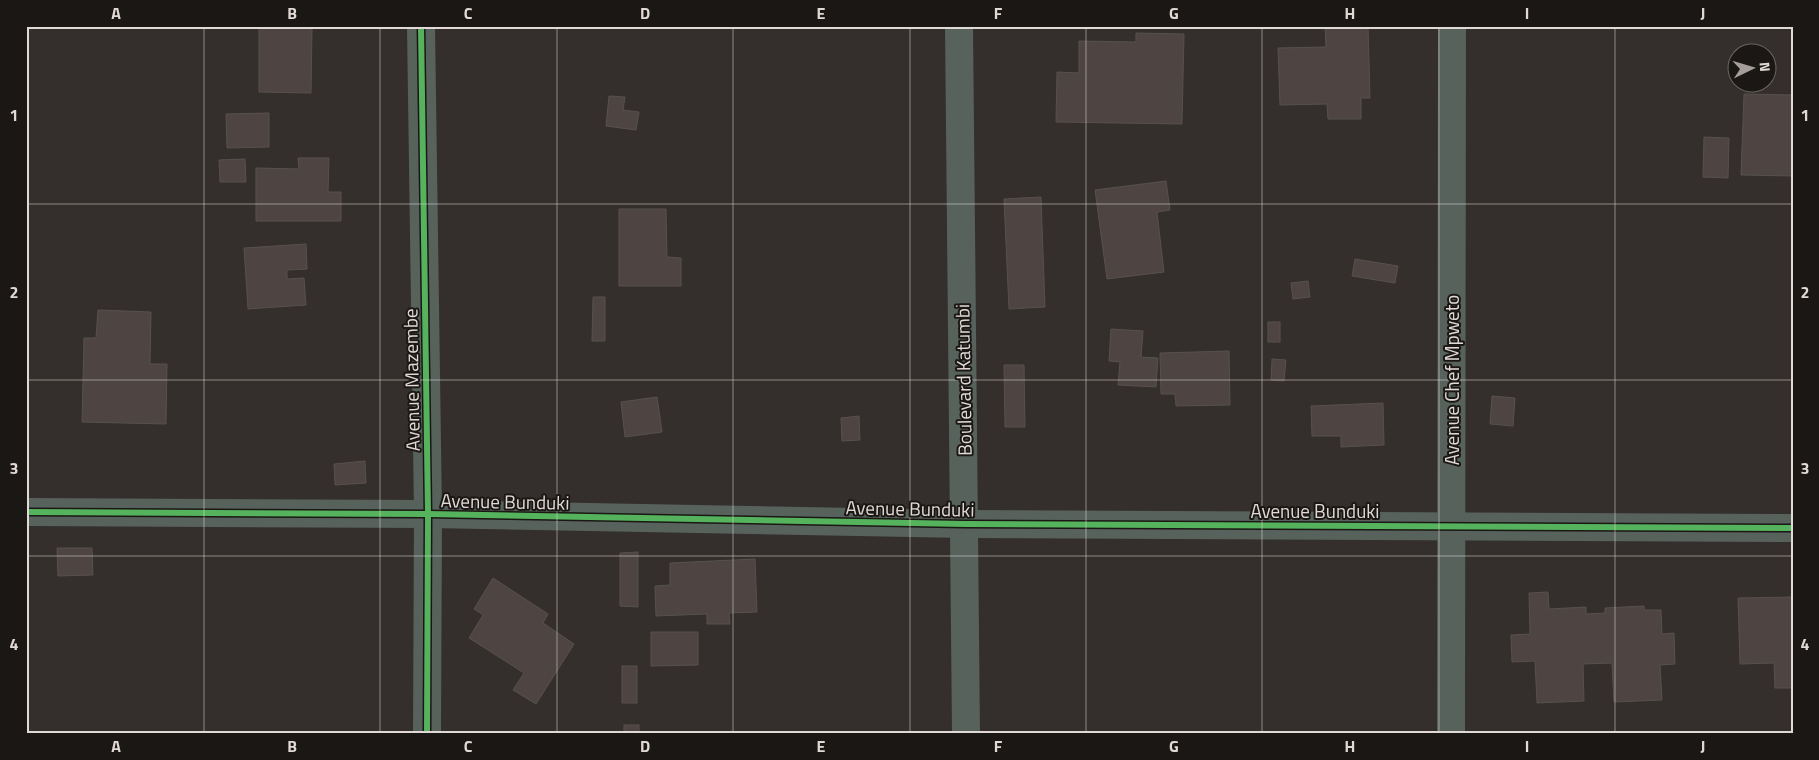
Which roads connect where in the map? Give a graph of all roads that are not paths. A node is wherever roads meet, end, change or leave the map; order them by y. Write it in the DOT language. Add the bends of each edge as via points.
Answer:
graph roads {
  1 [pos="420,26"];
  2 [pos="959,26"];
  3 [pos="1452,26"];
  4 [pos="26,512"];
  5 [pos="428,514"];
  6 [pos="965,524"];
  7 [pos="1450,526"];
  8 [pos="1793,528"];
  9 [pos="427,734"];
  10 [pos="966,734"];
  11 [pos="1451,734"];
  1 -- 5 [label="street, Avenue Mazembe"];
  2 -- 6 [label="street, Boulevard Katumbi"];
  3 -- 7 [label="street, Avenue Chef Mpweto"];
  4 -- 5 [label="street, Avenue Bunduki"];
  5 -- 6 [label="street, Avenue Bunduki"];
  5 -- 9 [label="street, Avenue Mazembe"];
  6 -- 7 [label="street, Avenue Bunduki"];
  6 -- 10 [label="street, Boulevard Katumbi"];
  7 -- 8 [label="street, Avenue Bunduki"];
  7 -- 11 [label="street, Avenue Chef Mpweto"];
}
